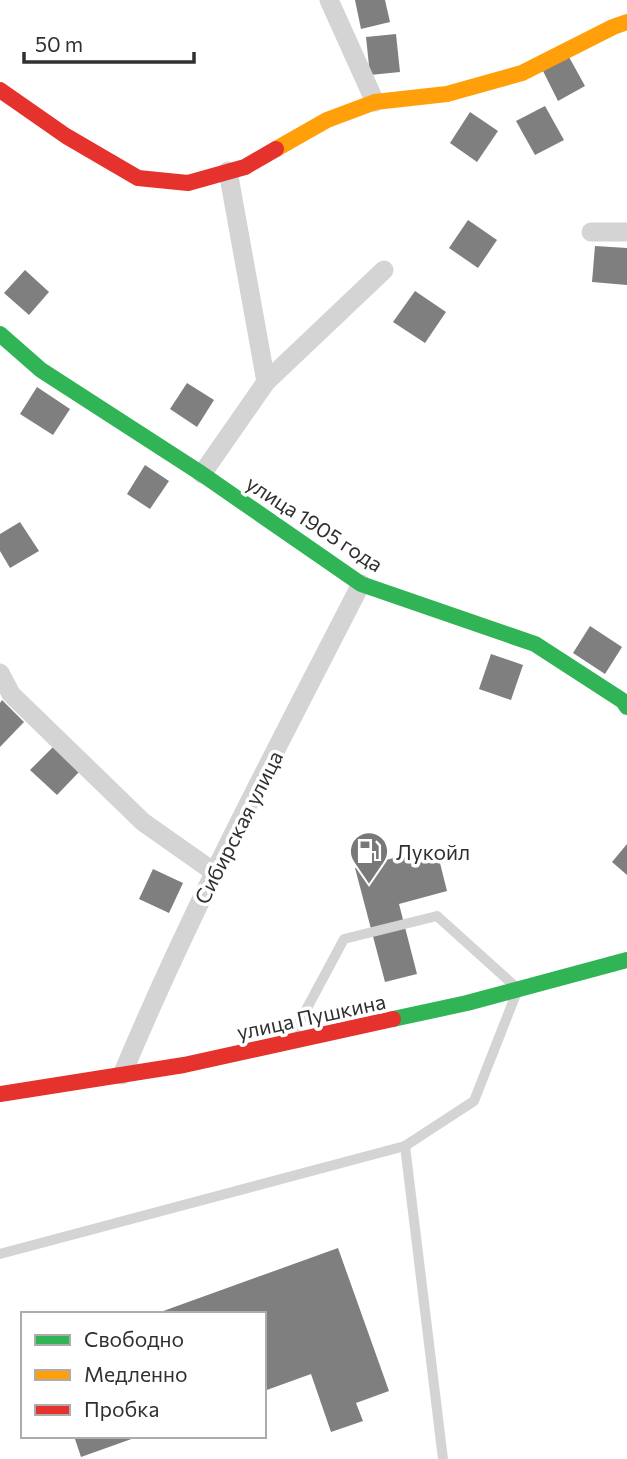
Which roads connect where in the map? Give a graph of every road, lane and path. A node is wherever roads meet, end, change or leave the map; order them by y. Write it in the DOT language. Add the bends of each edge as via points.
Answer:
graph roads {
  1 [pos="329,0"];
  2 [pos="627,22"];
  3 [pos="3,96"];
  4 [pos="375,102"];
  5 [pos="236,169"];
  6 [pos="591,232"];
  7 [pos="627,232"];
  8 [pos="384,270"];
  9 [pos="0,334"];
  10 [pos="266,382"];
  11 [pos="202,474"];
  12 [pos="361,584"];
  13 [pos="0,673"];
  14 [pos="627,707"];
  15 [pos="214,872"];
  16 [pos="627,960"];
  17 [pos="518,989"];
  18 [pos="289,1042"];
  19 [pos="122,1075"];
  20 [pos="0,1094"];
  21 [pos="405,1146"];
  22 [pos="0,1254"];
  23 [pos="443,1459"];
  1 -- 4 [label="street"];
  2 -- 4 [label="street" via="522,73 447,94"];
  3 -- 5 [label="street" via="138,178 188,183"];
  4 -- 5 [label="street" via="327,120"];
  5 -- 10 [label="street"];
  6 -- 7 [label="street"];
  8 -- 10 [label="street"];
  9 -- 11 [label="street, улица 1905 года" via="41,370"];
  10 -- 11 [label="street"];
  11 -- 12 [label="street, улица 1905 года"];
  12 -- 14 [label="street, улица 1905 года" via="536,644"];
  12 -- 15 [label="street, Сибирская улица"];
  13 -- 15 [label="street" via="11,694 143,822"];
  15 -- 19 [label="street, Сибирская улица"];
  16 -- 17 [label="street, улица Пушкина"];
  17 -- 18 [label="street, улица Пушкина"];
  17 -- 18 [label="lane" via="437,916 344,939"];
  17 -- 21 [label="lane" via="474,1101"];
  18 -- 19 [label="street, улица Пушкина"];
  19 -- 20 [label="street, улица Пушкина"];
  21 -- 22 [label="lane"];
  21 -- 23 [label="lane"];
}
